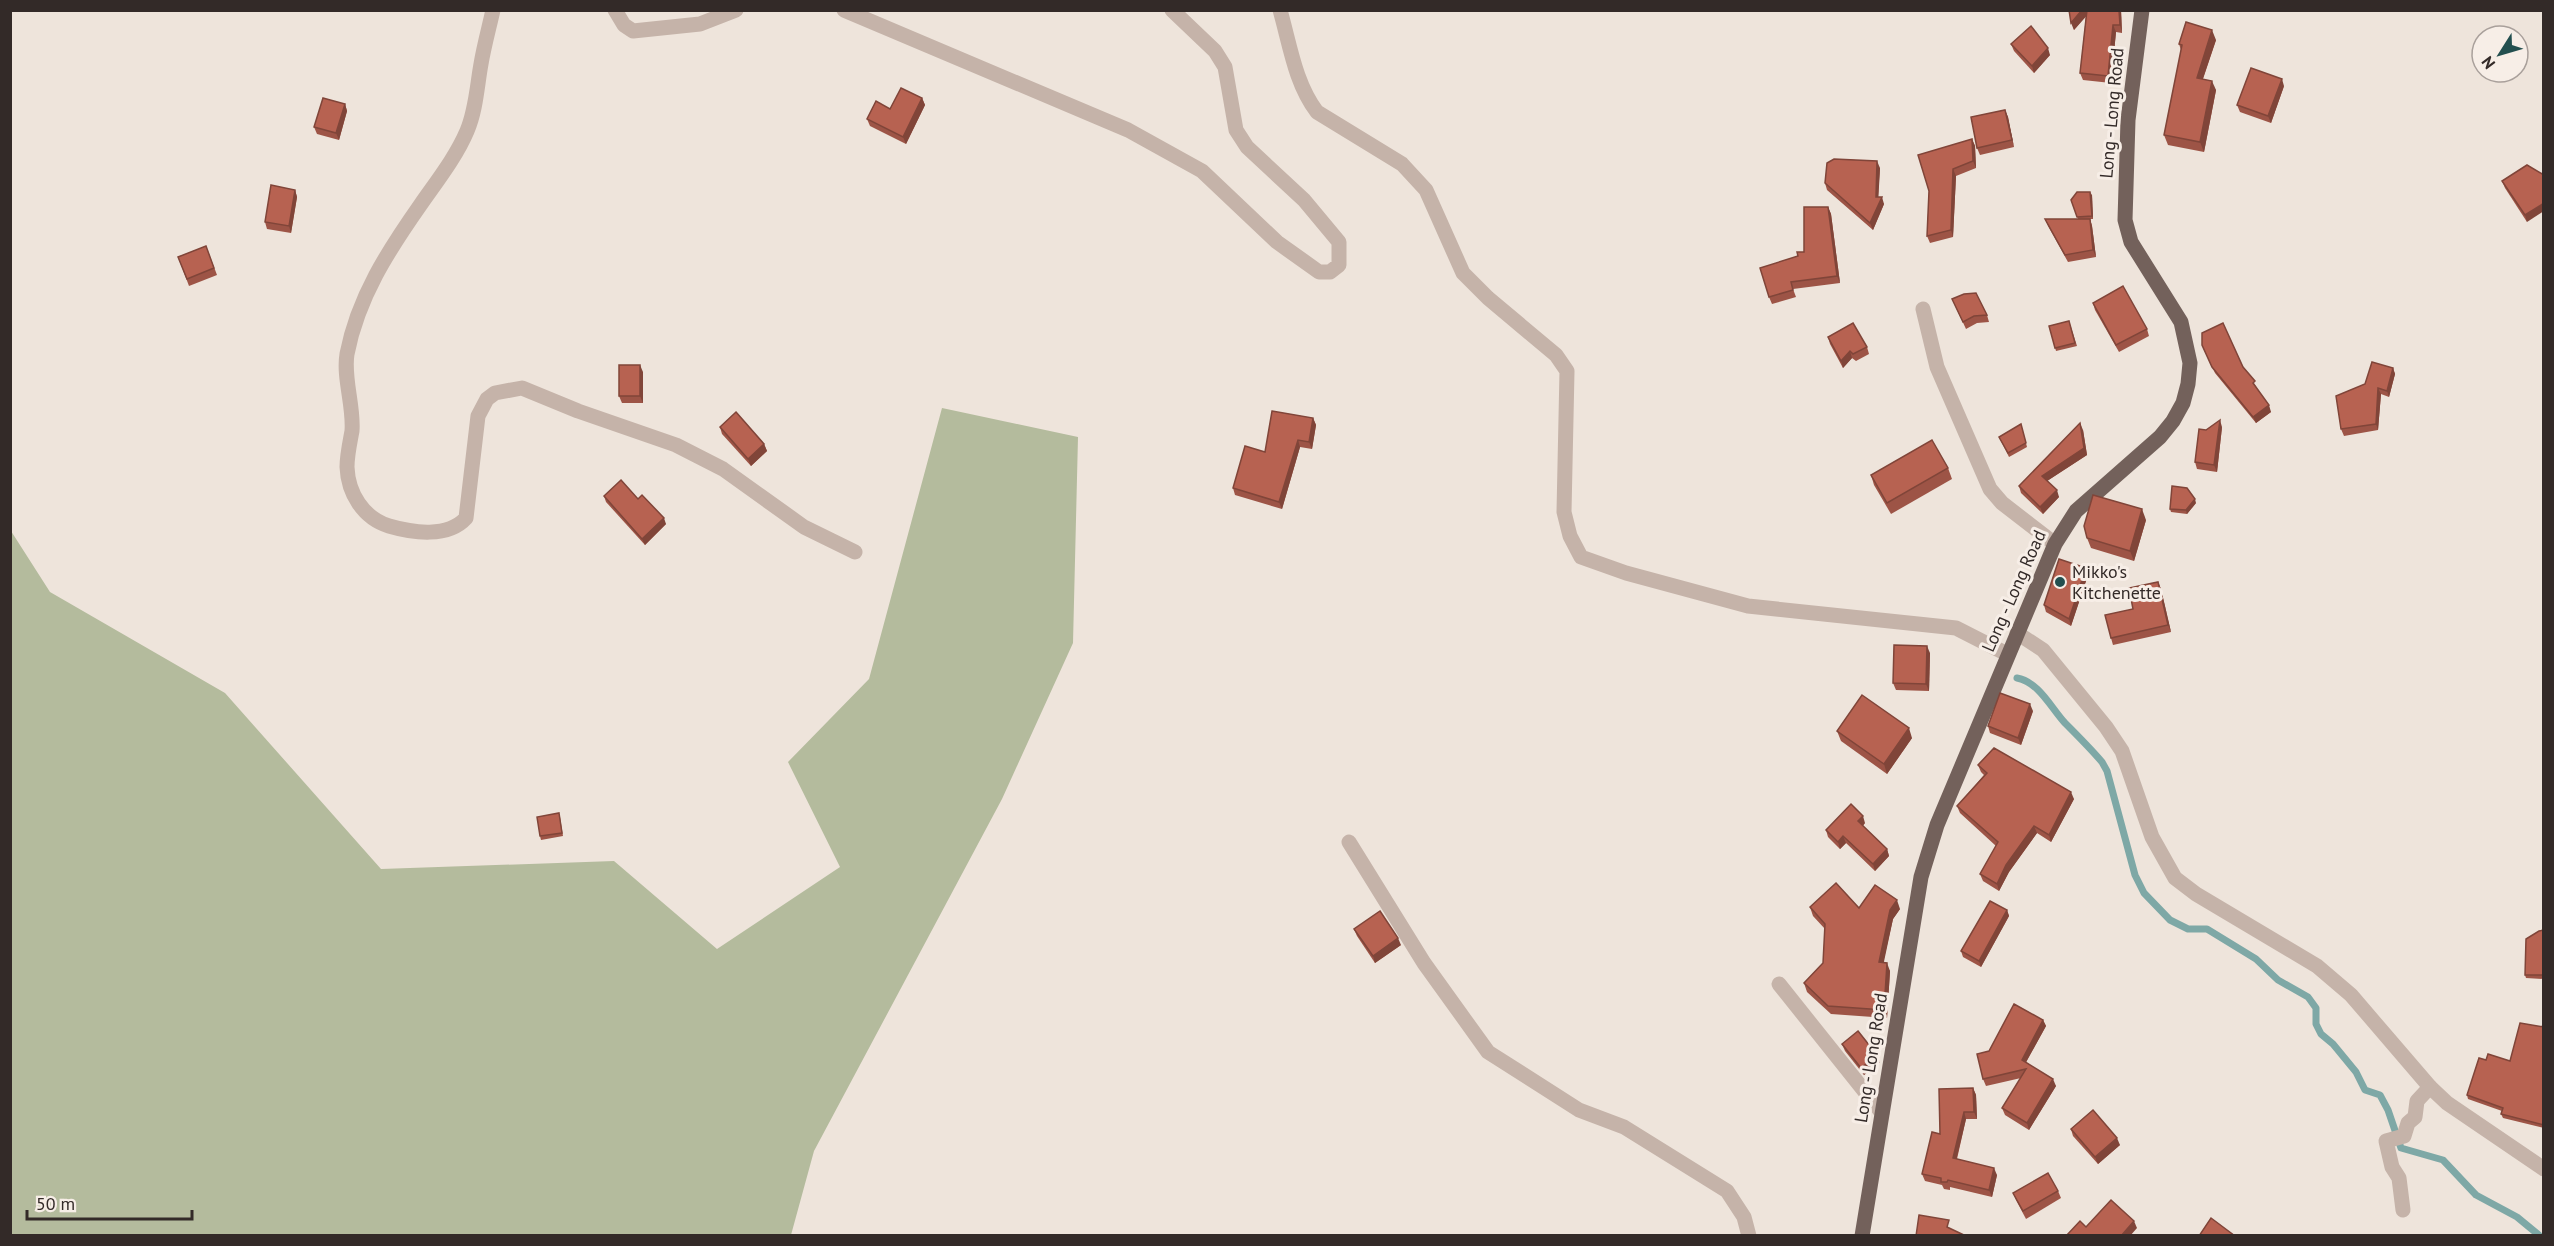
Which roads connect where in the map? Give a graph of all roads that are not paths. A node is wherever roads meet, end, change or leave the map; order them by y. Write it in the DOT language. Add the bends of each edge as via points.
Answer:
graph roads {
  1 [pos="493,10"];
  2 [pos="615,10"];
  3 [pos="736,10"];
  4 [pos="844,10"];
  5 [pos="1172,10"];
  6 [pos="1281,10"];
  7 [pos="2142,10"];
  8 [pos="1923,309"];
  9 [pos="2055,544"];
  10 [pos="855,552"];
  11 [pos="2017,633"];
  12 [pos="2007,654"];
  13 [pos="1349,842"];
  14 [pos="1779,984"];
  15 [pos="2430,1087"];
  16 [pos="1882,1113"];
  17 [pos="2544,1168"];
  18 [pos="2403,1210"];
  19 [pos="1749,1236"];
  20 [pos="1862,1236"];
  1 -- 10 [label="street" via="467,130 379,266 360,306 347,356 352,427 347,467 352,491 364,511 384,525 402,530 434,532 460,524 466,518 478,416 495,393 522,388 676,445 723,469 804,527"];
  2 -- 3 [label="street" via="633,31 700,24"];
  4 -- 5 [label="street" via="1128,130 1202,171 1277,243 1318,272 1334,270 1339,265 1339,242 1304,200 1247,147 1236,130 1225,67 1215,51"];
  6 -- 12 [label="street" via="1299,78 1317,112 1402,164 1426,190 1463,273 1564,365 1564,512 1581,557 1748,606 1956,628"];
  7 -- 9 [label="main road, Long - Long Road" via="2128,120 2125,220 2131,242 2181,322 2190,363 2188,384 2183,403 2160,437 2076,512"];
  8 -- 9 [label="street" via="1937,367 1990,489"];
  9 -- 11 [label="main road, Long - Long Road"];
  11 -- 12 [label="main road, Long - Long Road"];
  11 -- 15 [label="street" via="2043,650 2122,751 2152,837 2175,878 2317,966 2351,996"];
  12 -- 16 [label="main road, Long - Long Road" via="1937,825 1921,877"];
  13 -- 19 [label="street" via="1424,963 1488,1052 1579,1110 1624,1127 1727,1191 1744,1216"];
  14 -- 16 [label="street"];
  15 -- 17 [label="street" via="2447,1103"];
  15 -- 18 [label="street" via="2417,1101 2415,1118 2408,1123 2404,1136 2386,1141 2399,1178"];
  16 -- 20 [label="main road, Long - Long Road"];
}
